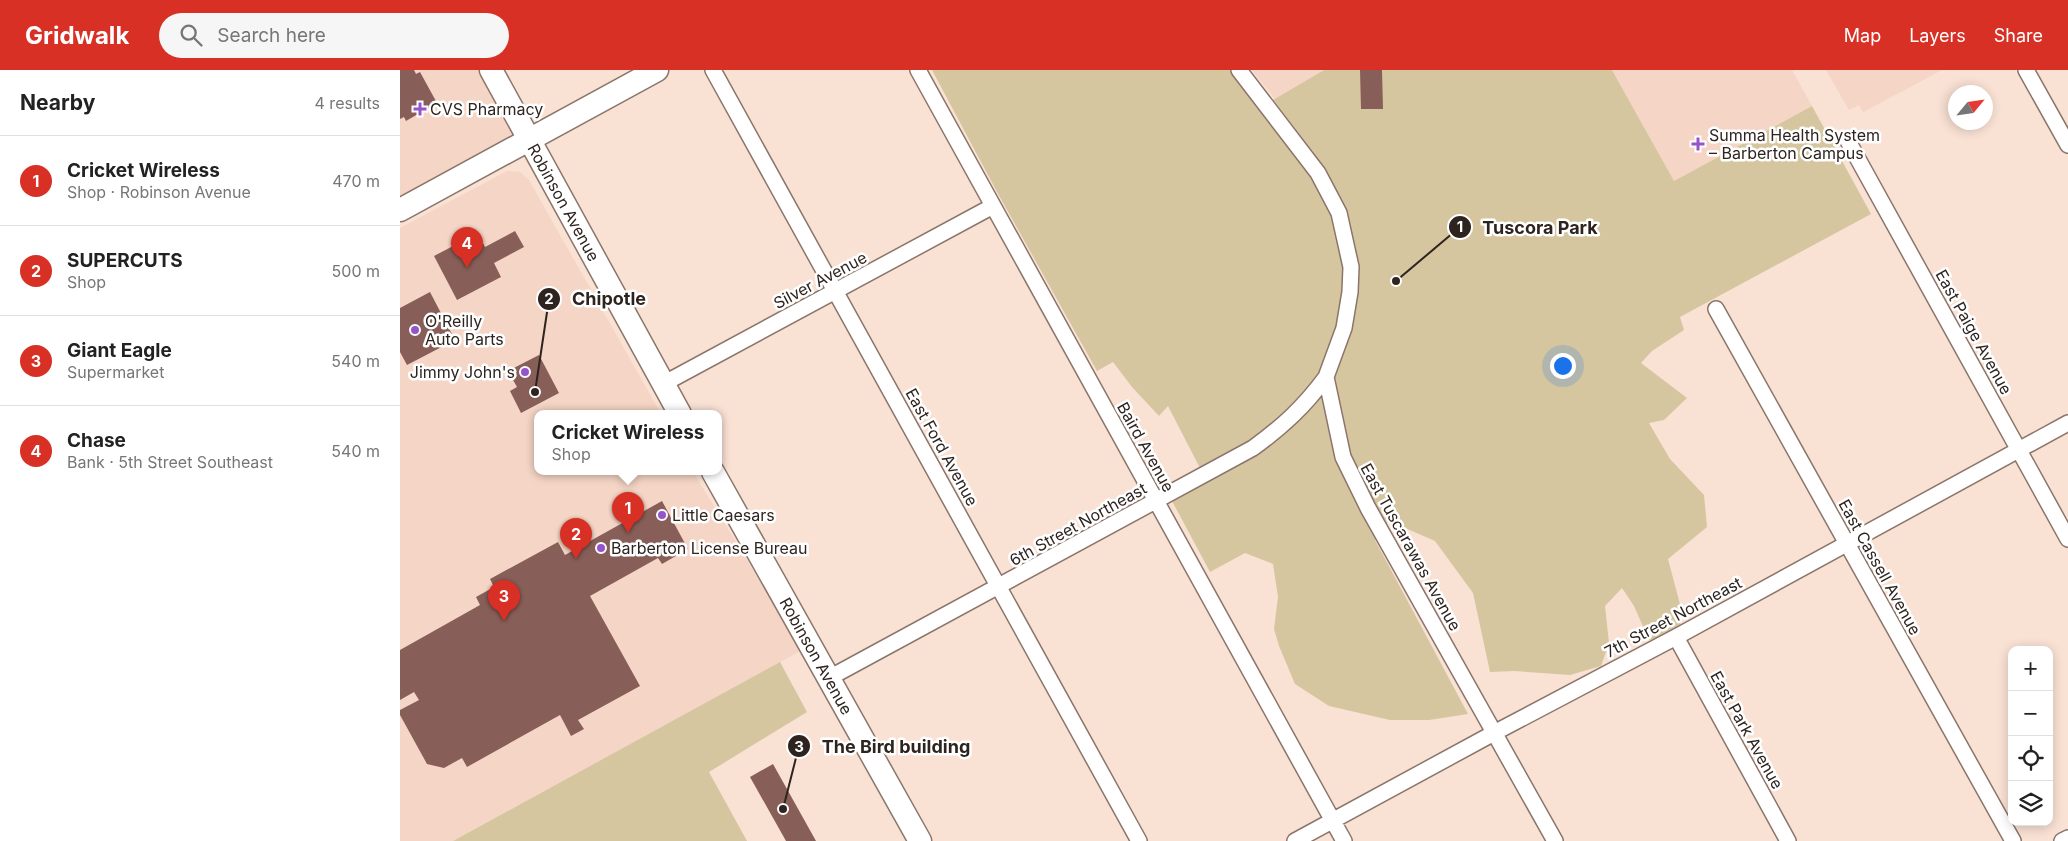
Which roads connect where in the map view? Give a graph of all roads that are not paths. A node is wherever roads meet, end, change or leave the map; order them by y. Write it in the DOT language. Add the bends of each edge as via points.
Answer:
graph roads {
  1 [pos="490,70"];
  2 [pos="657,70"];
  3 [pos="713,70"];
  4 [pos="918,70"];
  5 [pos="1239,70"];
  6 [pos="2026,70"];
  7 [pos="529,140"];
  8 [pos="1848,141"];
  9 [pos="2068,145"];
  10 [pos="993,206"];
  11 [pos="400,210"];
  12 [pos="834,291"];
  13 [pos="1716,309"];
  14 [pos="1326,377"];
  15 [pos="663,384"];
  16 [pos="678,410"];
  17 [pos="2068,423"];
  18 [pos="2018,449"];
  19 [pos="714,475"];
  20 [pos="1156,501"];
  21 [pos="2068,539"];
  22 [pos="1846,542"];
  23 [pos="999,587"];
  24 [pos="1676,637"];
  25 [pos="829,678"];
  26 [pos="1494,733"];
  27 [pos="1333,820"];
  28 [pos="2068,838"];
  29 [pos="920,841"];
  30 [pos="1139,841"];
  31 [pos="1295,841"];
  32 [pos="1344,841"];
  33 [pos="1554,841"];
  34 [pos="1788,841"];
  35 [pos="2013,841"];
  36 [pos="2062,841"];
  1 -- 7 [label="main road, Robinson Avenue"];
  2 -- 7 [label="main road"];
  3 -- 12 [label="street, East Ford Avenue"];
  4 -- 10 [label="street, Baird Avenue"];
  5 -- 14 [label="street" via="1318,173 1339,213 1351,267 1350,292 1344,328"];
  6 -- 9 [label="street"];
  7 -- 11 [label="main road"];
  7 -- 15 [label="main road, Robinson Avenue"];
  8 -- 18 [label="street, East Paige Avenue"];
  10 -- 12 [label="street, Silver Avenue"];
  10 -- 20 [label="street, Baird Avenue"];
  12 -- 15 [label="street, Silver Avenue"];
  12 -- 23 [label="street, East Ford Avenue"];
  13 -- 22 [label="street, East Cassell Avenue"];
  14 -- 20 [label="street, 6th Street Northeast" via="1294,415 1253,448"];
  14 -- 26 [label="street, East Tuscarawas Avenue" via="1343,457 1355,483"];
  15 -- 16 [label="main road, Robinson Avenue"];
  17 -- 18 [label="street, 7th Street Northeast"];
  18 -- 21 [label="street, East Paige Avenue"];
  18 -- 22 [label="street, 7th Street Northeast"];
  19 -- 25 [label="main road, Robinson Avenue"];
  20 -- 23 [label="street, 6th Street Northeast"];
  20 -- 27 [label="street, Baird Avenue"];
  22 -- 24 [label="street, 7th Street Northeast"];
  22 -- 35 [label="street, East Cassell Avenue"];
  23 -- 25 [label="street, 6th Street Northeast"];
  23 -- 30 [label="street, East Ford Avenue"];
  24 -- 26 [label="street, 7th Street Northeast"];
  24 -- 34 [label="street, East Park Avenue"];
  25 -- 29 [label="main road, Robinson Avenue"];
  26 -- 27 [label="street, 7th Street Northeast"];
  26 -- 33 [label="street, East Tuscarawas Avenue"];
  27 -- 31 [label="street, 7th Street Northeast"];
  27 -- 32 [label="street, Baird Avenue"];
  28 -- 36 [label="street"];
}
